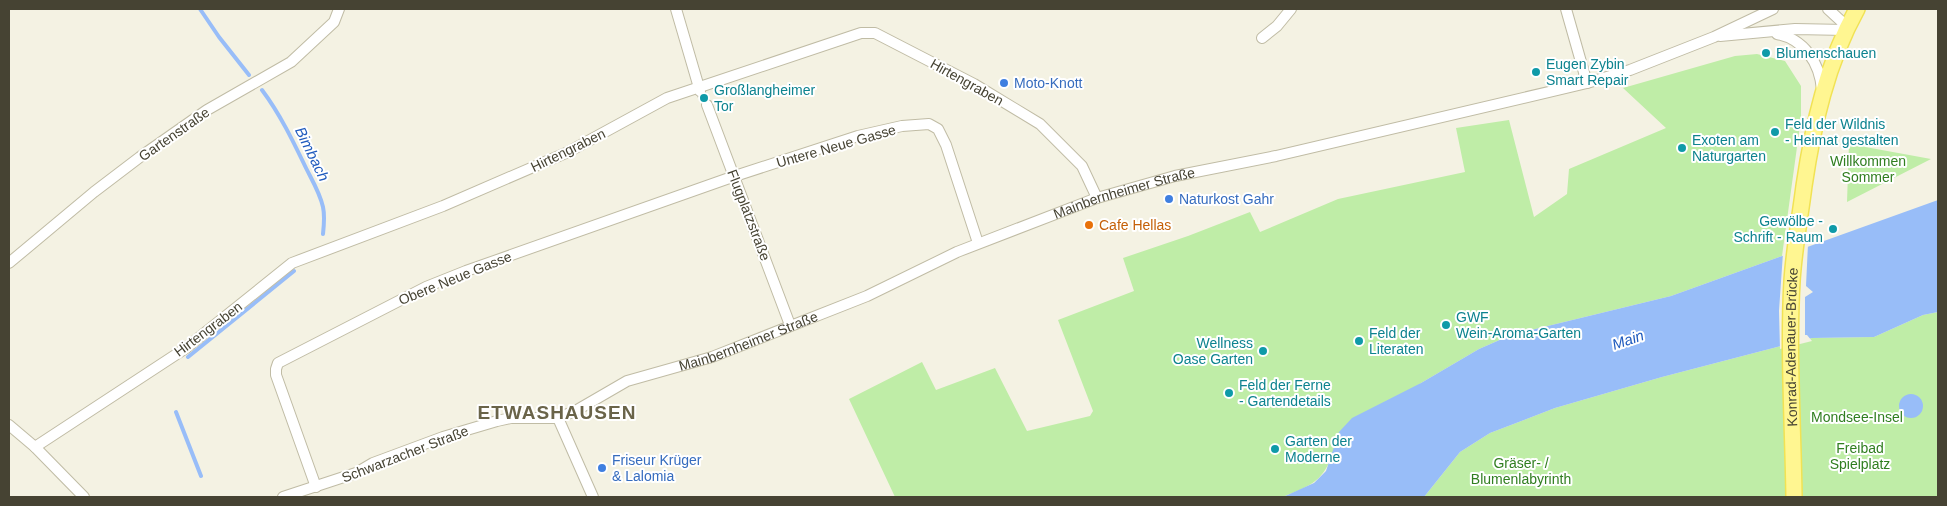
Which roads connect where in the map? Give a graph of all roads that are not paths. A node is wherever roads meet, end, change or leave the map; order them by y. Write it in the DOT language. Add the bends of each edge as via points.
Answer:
graph roads {
  1 [pos="339,9"];
  2 [pos="676,9"];
  3 [pos="1291,9"];
  4 [pos="1566,9"];
  5 [pos="1774,9"];
  6 [pos="1828,9"];
  7 [pos="1857,9"];
  8 [pos="1846,30"];
  9 [pos="1770,33"];
  10 [pos="1714,37"];
  11 [pos="1262,38"];
  12 [pos="1587,83"];
  13 [pos="700,88"];
  14 [pos="1821,99"];
  15 [pos="707,105"];
  16 [pos="735,176"];
  17 [pos="1098,198"];
  18 [pos="1802,198"];
  19 [pos="978,243"];
  20 [pos="9,263"];
  21 [pos="790,325"];
  22 [pos="558,418"];
  23 [pos="9,425"];
  24 [pos="35,446"];
  25 [pos="316,487"];
  26 [pos="84,497"];
  27 [pos="283,497"];
  28 [pos="593,497"];
  29 [pos="1794,497"];
  1 -- 20 [label="street, Gartenstraße" via="334,22 290,62 207,110 140,157"];
  2 -- 13 [label="street"];
  3 -- 11 [label="street"];
  4 -- 12 [label="street"];
  5 -- 10 [label="street, Mainbernheimer Straße"];
  6 -- 8 [label="street"];
  7 -- 8 [label="main road, Mainbernheimer Straße"];
  8 -- 9 [label="street, Mainbernheimer Straße" via="1795,29"];
  8 -- 14 [label="main road, Mainbernheimer Straße"];
  9 -- 10 [label="street, Mainbernheimer Straße"];
  9 -- 14 [label="street, Mainbernheimer Straße" via="1794,39 1808,54 1820,78"];
  10 -- 12 [label="street, Mainbernheimer Straße"];
  12 -- 17 [label="street, Mainbernheimer Straße" via="1175,176"];
  13 -- 17 [label="street, Hirtengraben" via="861,33 875,33 974,84 1040,124 1082,166"];
  13 -- 24 [label="street, Hirtengraben" via="667,98 568,152 461,199 292,263 186,348"];
  14 -- 18 [label="main road, Mainbernheimer Straße"];
  15 -- 16 [label="street, Flugplatzstraße"];
  16 -- 19 [label="street, Untere Neue Gasse" via="858,136 902,126 929,124 938,129 946,145"];
  16 -- 21 [label="street, Flugplatzstraße"];
  16 -- 25 [label="street, Obere Neue Gasse" via="426,287 282,360 278,363 276,375"];
  17 -- 19 [label="street, Mainbernheimer Straße"];
  18 -- 29 [label="main road, Konrad-Adenauer-Brücke" via="1792,299"];
  19 -- 21 [label="street, Mainbernheimer Straße" via="867,296"];
  21 -- 22 [label="street, Mainbernheimer Straße" via="712,357 627,381"];
  22 -- 25 [label="street, Schwarzacher Straße" via="511,418 443,436"];
  22 -- 28 [label="street"];
  23 -- 24 [label="street"];
  24 -- 26 [label="street"];
  25 -- 27 [label="street, Schwarzacher Straße"];
}
